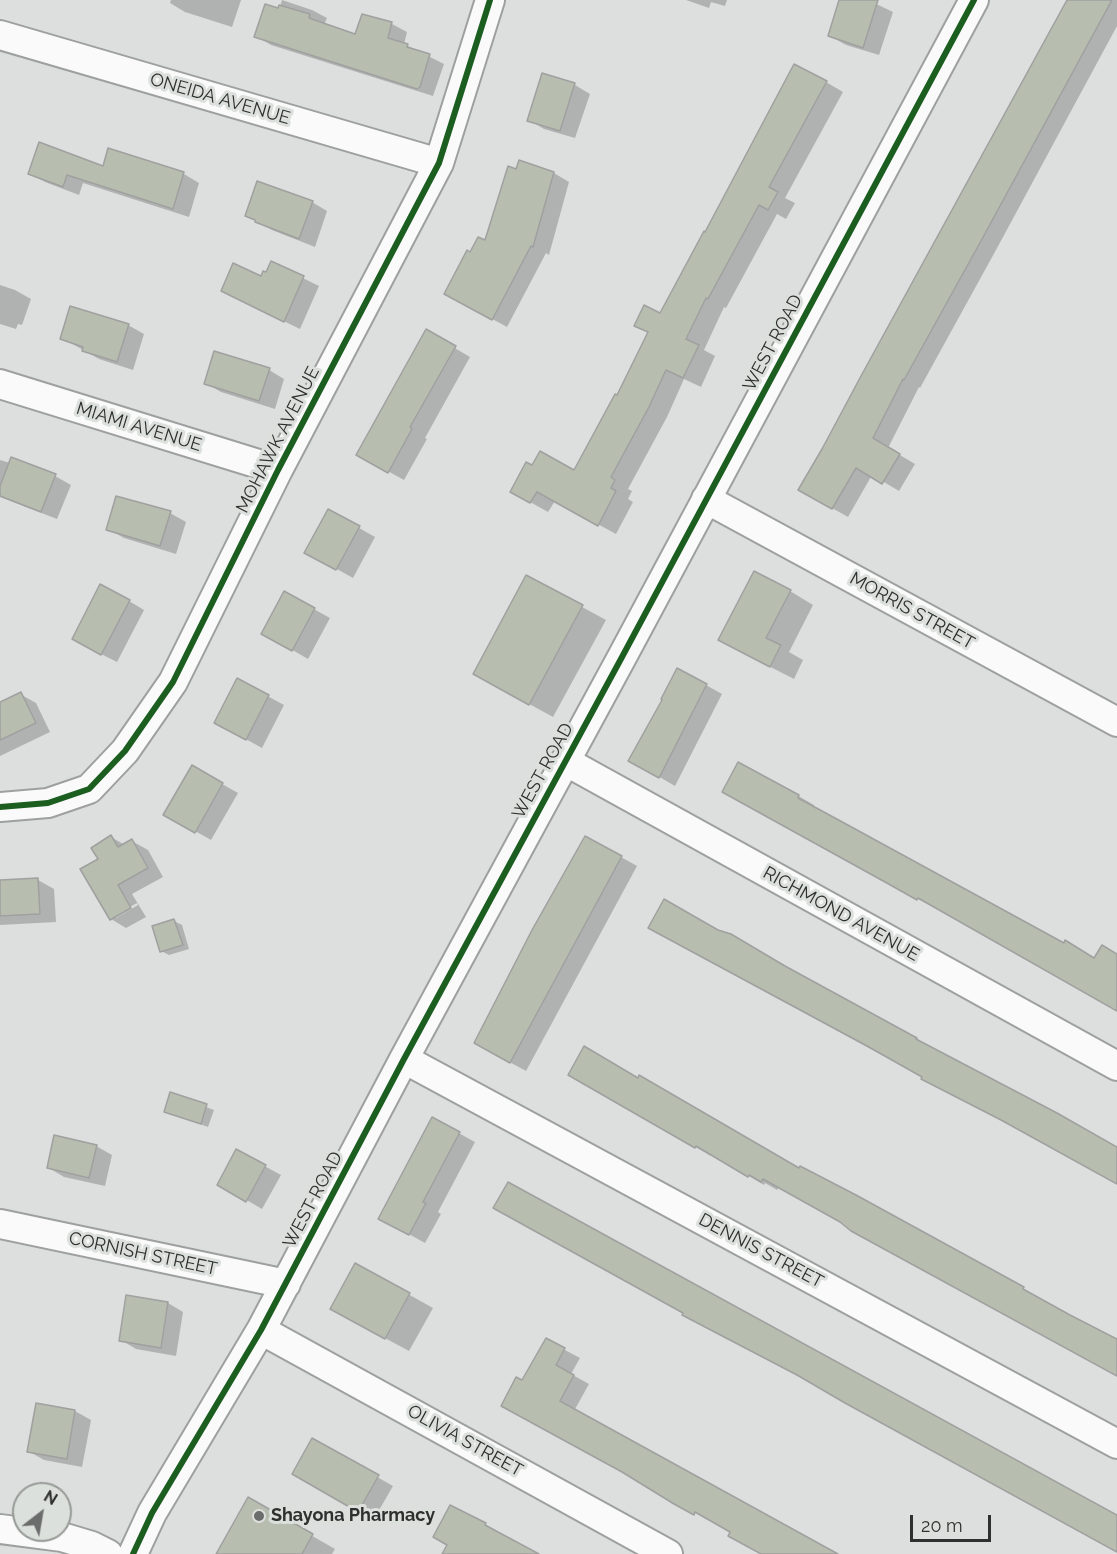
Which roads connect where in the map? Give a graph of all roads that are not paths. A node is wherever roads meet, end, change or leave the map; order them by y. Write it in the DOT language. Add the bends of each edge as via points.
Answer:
graph roads {
  1 [pos="490,0"];
  2 [pos="975,0"];
  3 [pos="0,35"];
  4 [pos="439,163"];
  5 [pos="0,384"];
  6 [pos="278,470"];
  7 [pos="706,499"];
  8 [pos="1117,722"];
  9 [pos="565,761"];
  10 [pos="0,807"];
  11 [pos="404,1059"];
  12 [pos="1117,1066"];
  13 [pos="0,1224"];
  14 [pos="286,1284"];
  15 [pos="261,1330"];
  16 [pos="1117,1444"];
  17 [pos="0,1529"];
  18 [pos="108,1554"];
  19 [pos="133,1554"];
  20 [pos="668,1554"];
  1 -- 4 [label="street, MOHAWK AVENUE"];
  2 -- 7 [label="street, WEST ROAD"];
  3 -- 4 [label="street, ONEIDA AVENUE"];
  4 -- 6 [label="street, MOHAWK AVENUE"];
  5 -- 6 [label="street, MIAMI AVENUE"];
  6 -- 10 [label="street, MOHAWK AVENUE" via="173,682 125,751 89,789 48,803"];
  7 -- 8 [label="street, MORRIS STREET"];
  7 -- 9 [label="street, WEST ROAD"];
  9 -- 11 [label="street, WEST ROAD"];
  9 -- 12 [label="street, RICHMOND AVENUE"];
  11 -- 14 [label="street, WEST ROAD"];
  11 -- 16 [label="street, DENNIS STREET"];
  13 -- 14 [label="street, CORNISH STREET"];
  14 -- 15 [label="street, WEST ROAD"];
  15 -- 19 [label="street, WEST ROAD" via="152,1513"];
  15 -- 20 [label="street, OLIVIA STREET"];
  17 -- 18 [label="street" via="62,1537"];
}
